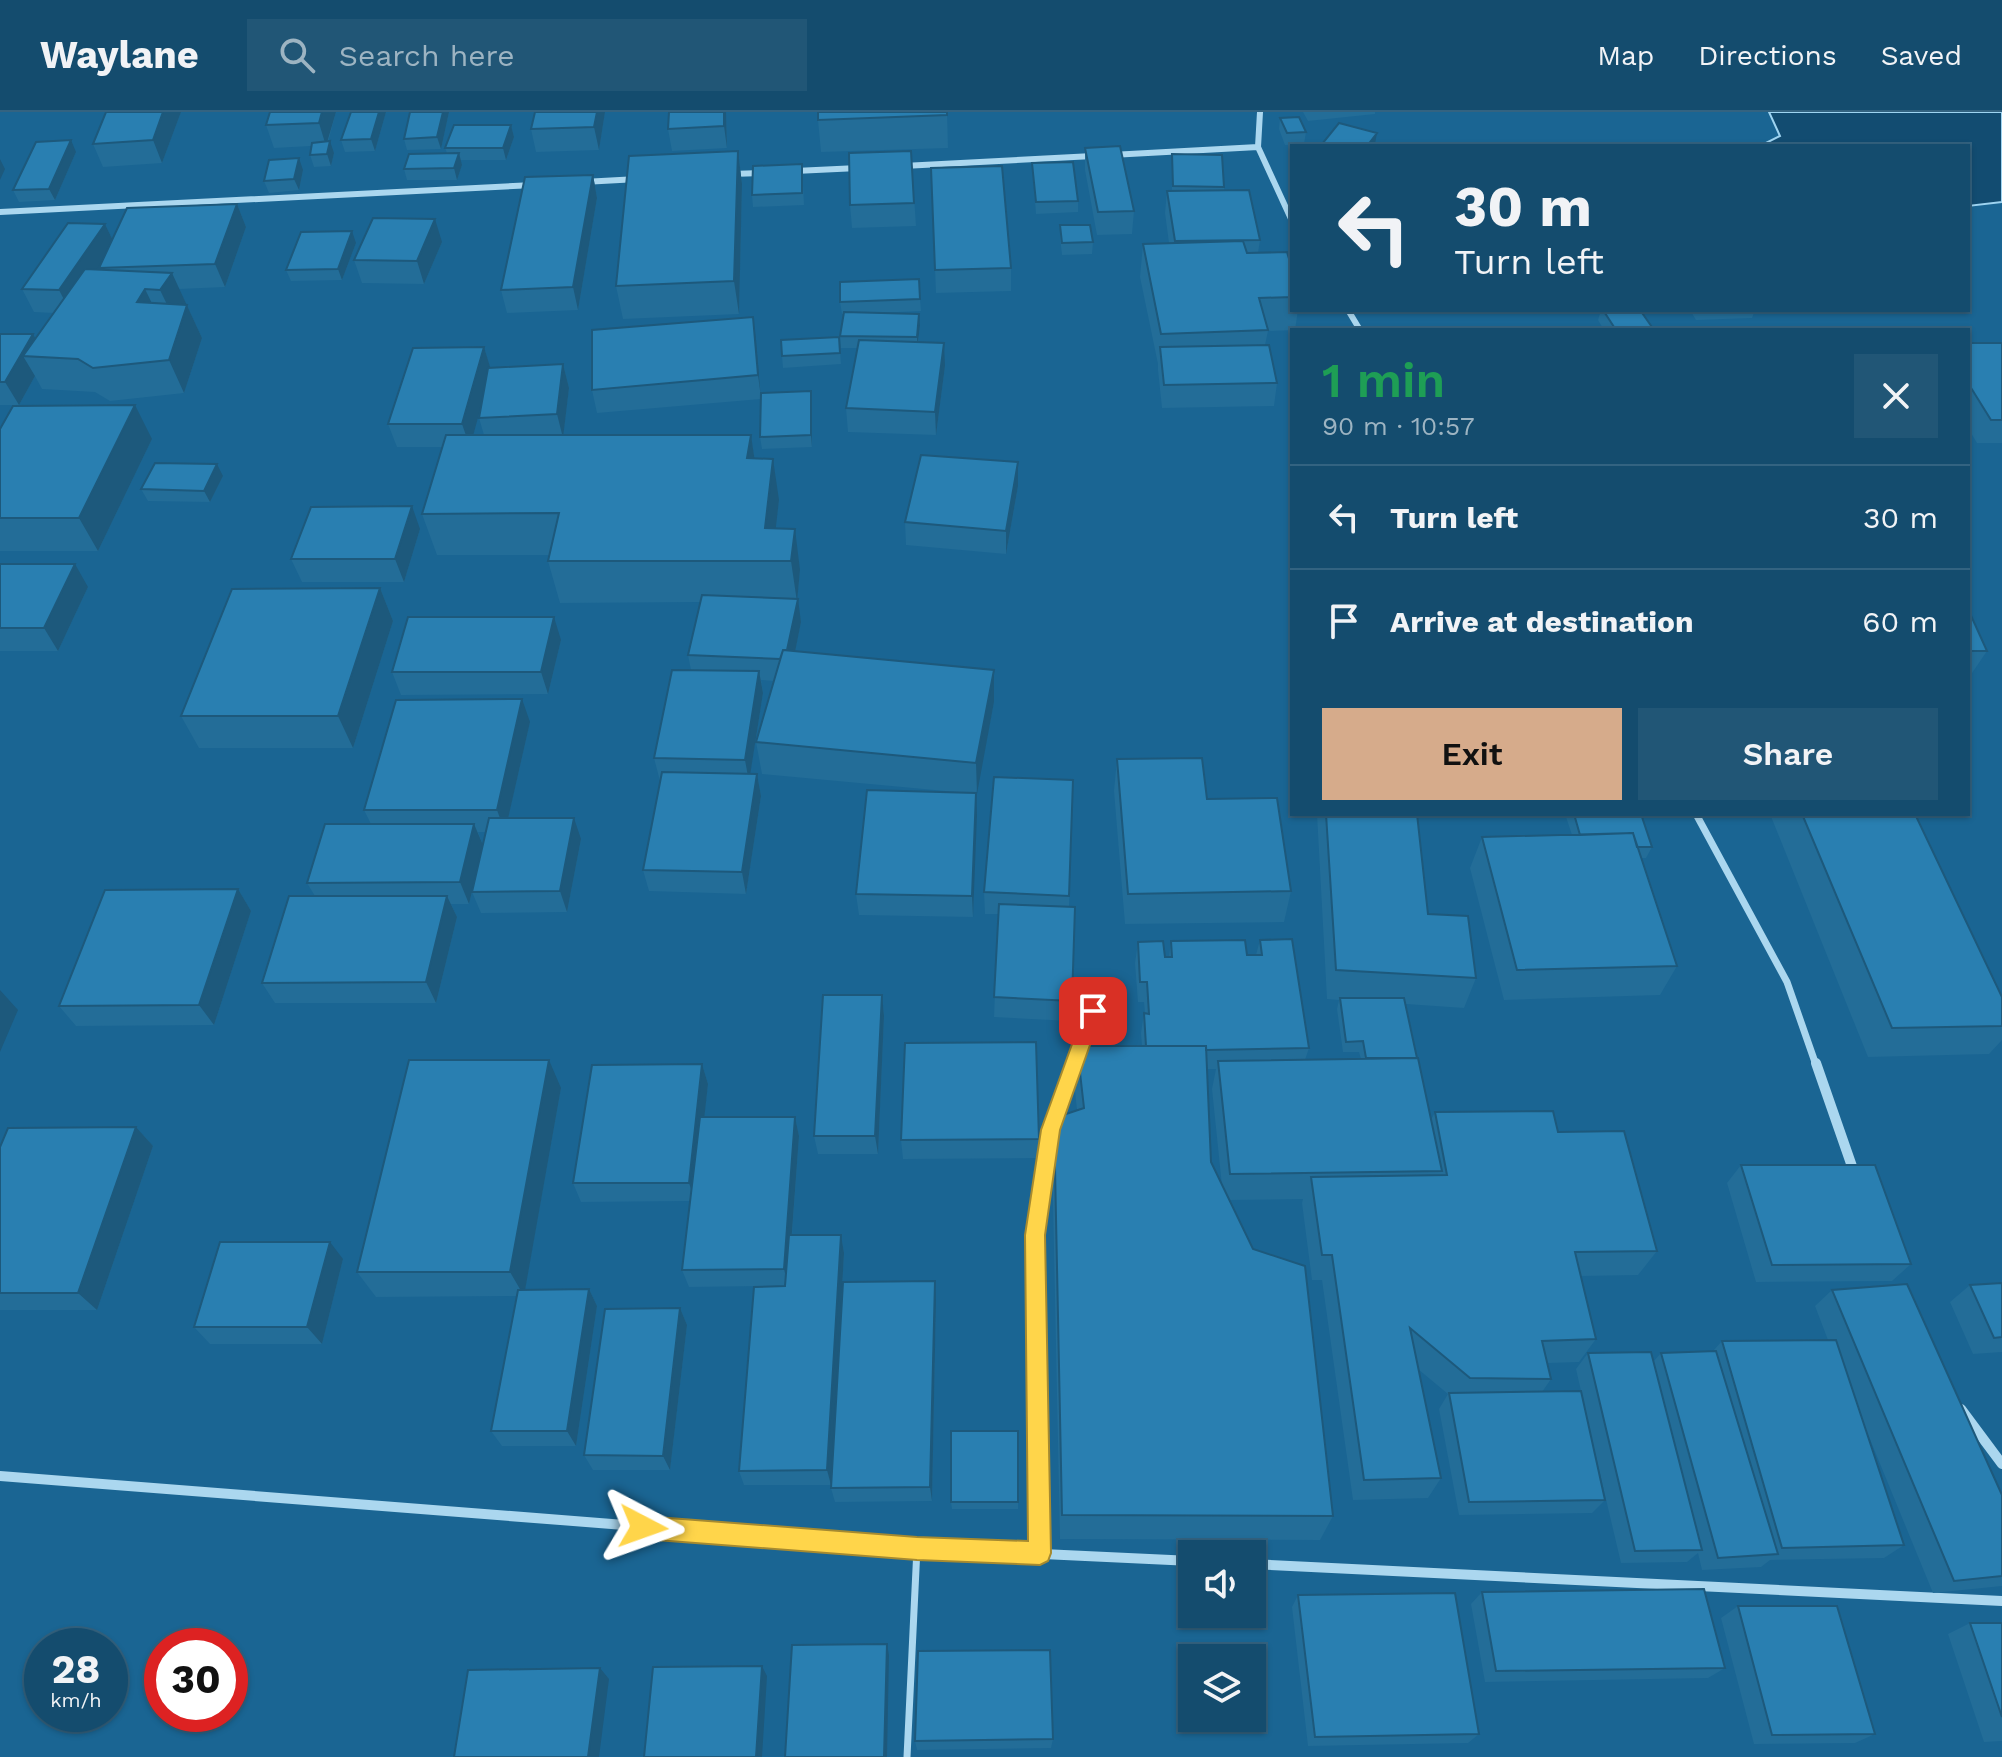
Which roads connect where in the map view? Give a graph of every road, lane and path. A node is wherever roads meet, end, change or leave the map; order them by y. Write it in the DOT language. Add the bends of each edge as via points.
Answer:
graph roads {
  1 [pos="1260,112"];
  2 [pos="1258,147"];
  3 [pos="893,166"];
  4 [pos="861,168"];
  5 [pos="782,172"];
  6 [pos="766,173"];
  7 [pos="718,175"];
  8 [pos="639,179"];
  9 [pos="575,182"];
  10 [pos="544,184"];
  11 [pos="0,212"];
  12 [pos="1290,217"];
  13 [pos="1697,816"];
  14 [pos="1093,1011"];
  15 [pos="1861,1192"];
  16 [pos="1952,1396"];
  17 [pos="2002,1464"];
  18 [pos="0,1476"];
  19 [pos="917,1548"];
  20 [pos="1040,1553"];
  21 [pos="1178,1560"];
  22 [pos="1266,1565"];
  23 [pos="2002,1601"];
  24 [pos="907,1757"];
  1 -- 2 [label="street"];
  2 -- 3 [label="street"];
  2 -- 12 [label="street"];
  4 -- 5 [label="street"];
  6 -- 7 [label="street"];
  8 -- 9 [label="street"];
  10 -- 11 [label="street"];
  13 -- 15 [label="street" via="1787,982"];
  14 -- 20 [label="street" via="1050,1130 1035,1235"];
  16 -- 17 [label="street"];
  18 -- 19 [label="street"];
  19 -- 20 [label="street"];
  19 -- 24 [label="lane"];
  20 -- 21 [label="street"];
  22 -- 23 [label="street"];
}
